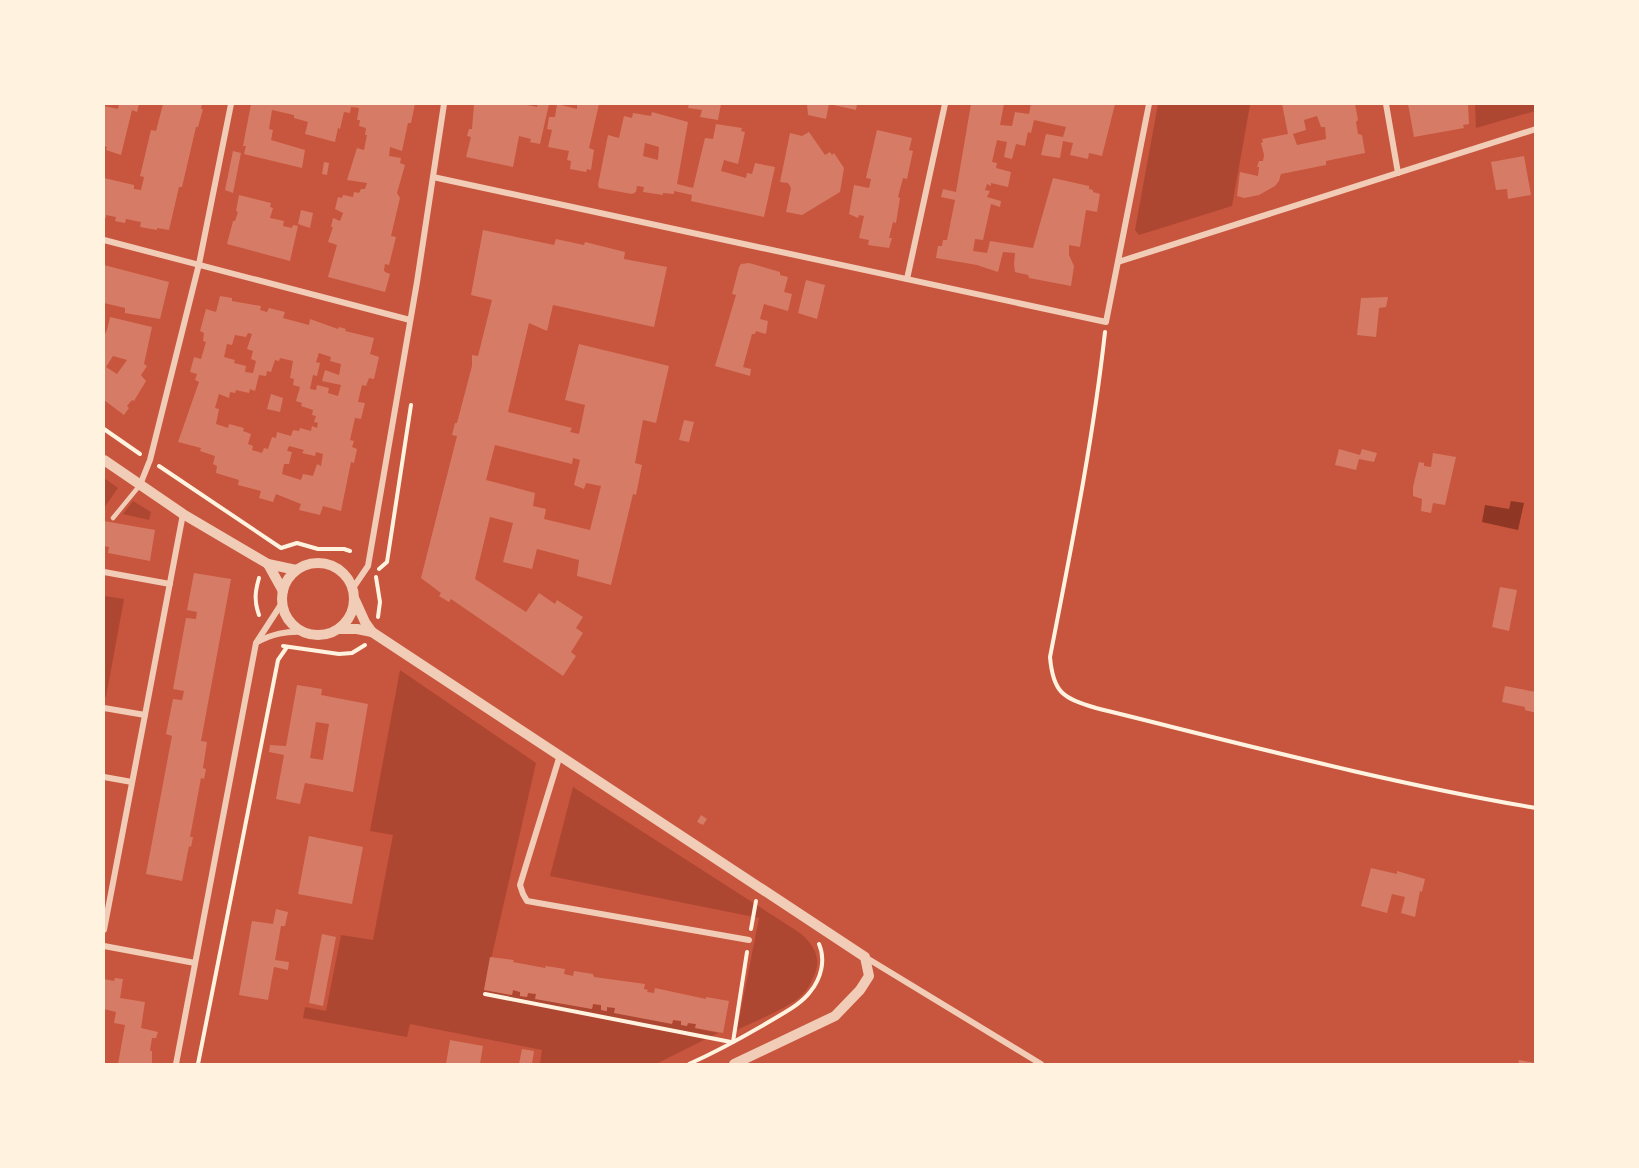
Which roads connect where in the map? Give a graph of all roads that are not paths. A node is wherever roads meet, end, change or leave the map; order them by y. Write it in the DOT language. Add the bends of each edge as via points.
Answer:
graph roads {
  1 [pos="231,104"];
  2 [pos="444,104"];
  3 [pos="945,104"];
  4 [pos="1149,104"];
  5 [pos="1386,104"];
  6 [pos="1536,129"];
  7 [pos="1398,172"];
  8 [pos="433,177"];
  9 [pos="104,240"];
  10 [pos="1118,262"];
  11 [pos="199,264"];
  12 [pos="907,279"];
  13 [pos="410,320"];
  14 [pos="104,460"];
  15 [pos="140,485"];
  16 [pos="183,514"];
  17 [pos="113,518"];
  18 [pos="268,564"];
  19 [pos="296,570"];
  20 [pos="104,572"];
  21 [pos="170,584"];
  22 [pos="283,591"];
  23 [pos="354,594"];
  24 [pos="282,603"];
  25 [pos="339,629"];
  26 [pos="304,632"];
  27 [pos="372,632"];
  28 [pos="256,643"];
  29 [pos="104,708"];
  30 [pos="145,715"];
  31 [pos="560,755"];
  32 [pos="104,777"];
  33 [pos="132,782"];
  34 [pos="104,930"];
  35 [pos="749,940"];
  36 [pos="104,946"];
  37 [pos="864,957"];
  38 [pos="195,963"];
  39 [pos="176,1065"];
  40 [pos="734,1065"];
  41 [pos="1041,1065"];
  1 -- 11 [label="street"];
  2 -- 8 [label="street"];
  3 -- 12 [label="street"];
  4 -- 10 [label="street"];
  5 -- 7 [label="street"];
  6 -- 7 [label="street"];
  7 -- 10 [label="street"];
  8 -- 12 [label="street"];
  8 -- 13 [label="street"];
  9 -- 11 [label="street"];
  10 -- 12 [label="street" via="1106,322"];
  11 -- 13 [label="street"];
  11 -- 15 [label="street" via="150,460"];
  13 -- 23 [label="street" via="368,566"];
  14 -- 15 [label="street"];
  15 -- 16 [label="street"];
  15 -- 17 [label="lane"];
  16 -- 18 [label="street"];
  16 -- 21 [label="street"];
  18 -- 19 [label="street"];
  18 -- 22 [label="street"];
  19 -- 22 [label="street"];
  19 -- 23 [label="street" via="313,563 330,565 348,578"];
  20 -- 21 [label="street"];
  21 -- 30 [label="street"];
  22 -- 24 [label="street"];
  23 -- 25 [label="street" via="352,611"];
  23 -- 27 [label="street"];
  24 -- 26 [label="street" via="293,625"];
  24 -- 28 [label="street"];
  25 -- 26 [label="street" via="328,634"];
  25 -- 27 [label="street"];
  26 -- 28 [label="street" via="286,631"];
  27 -- 31 [label="street"];
  28 -- 38 [label="street"];
  29 -- 30 [label="street"];
  30 -- 33 [label="street"];
  31 -- 35 [label="street" via="520,885 528,901"];
  31 -- 37 [label="street"];
  32 -- 33 [label="street"];
  33 -- 34 [label="street"];
  36 -- 38 [label="street"];
  37 -- 40 [label="street" via="869,976 835,1016"];
  37 -- 41 [label="street"];
  38 -- 39 [label="street"];
}
